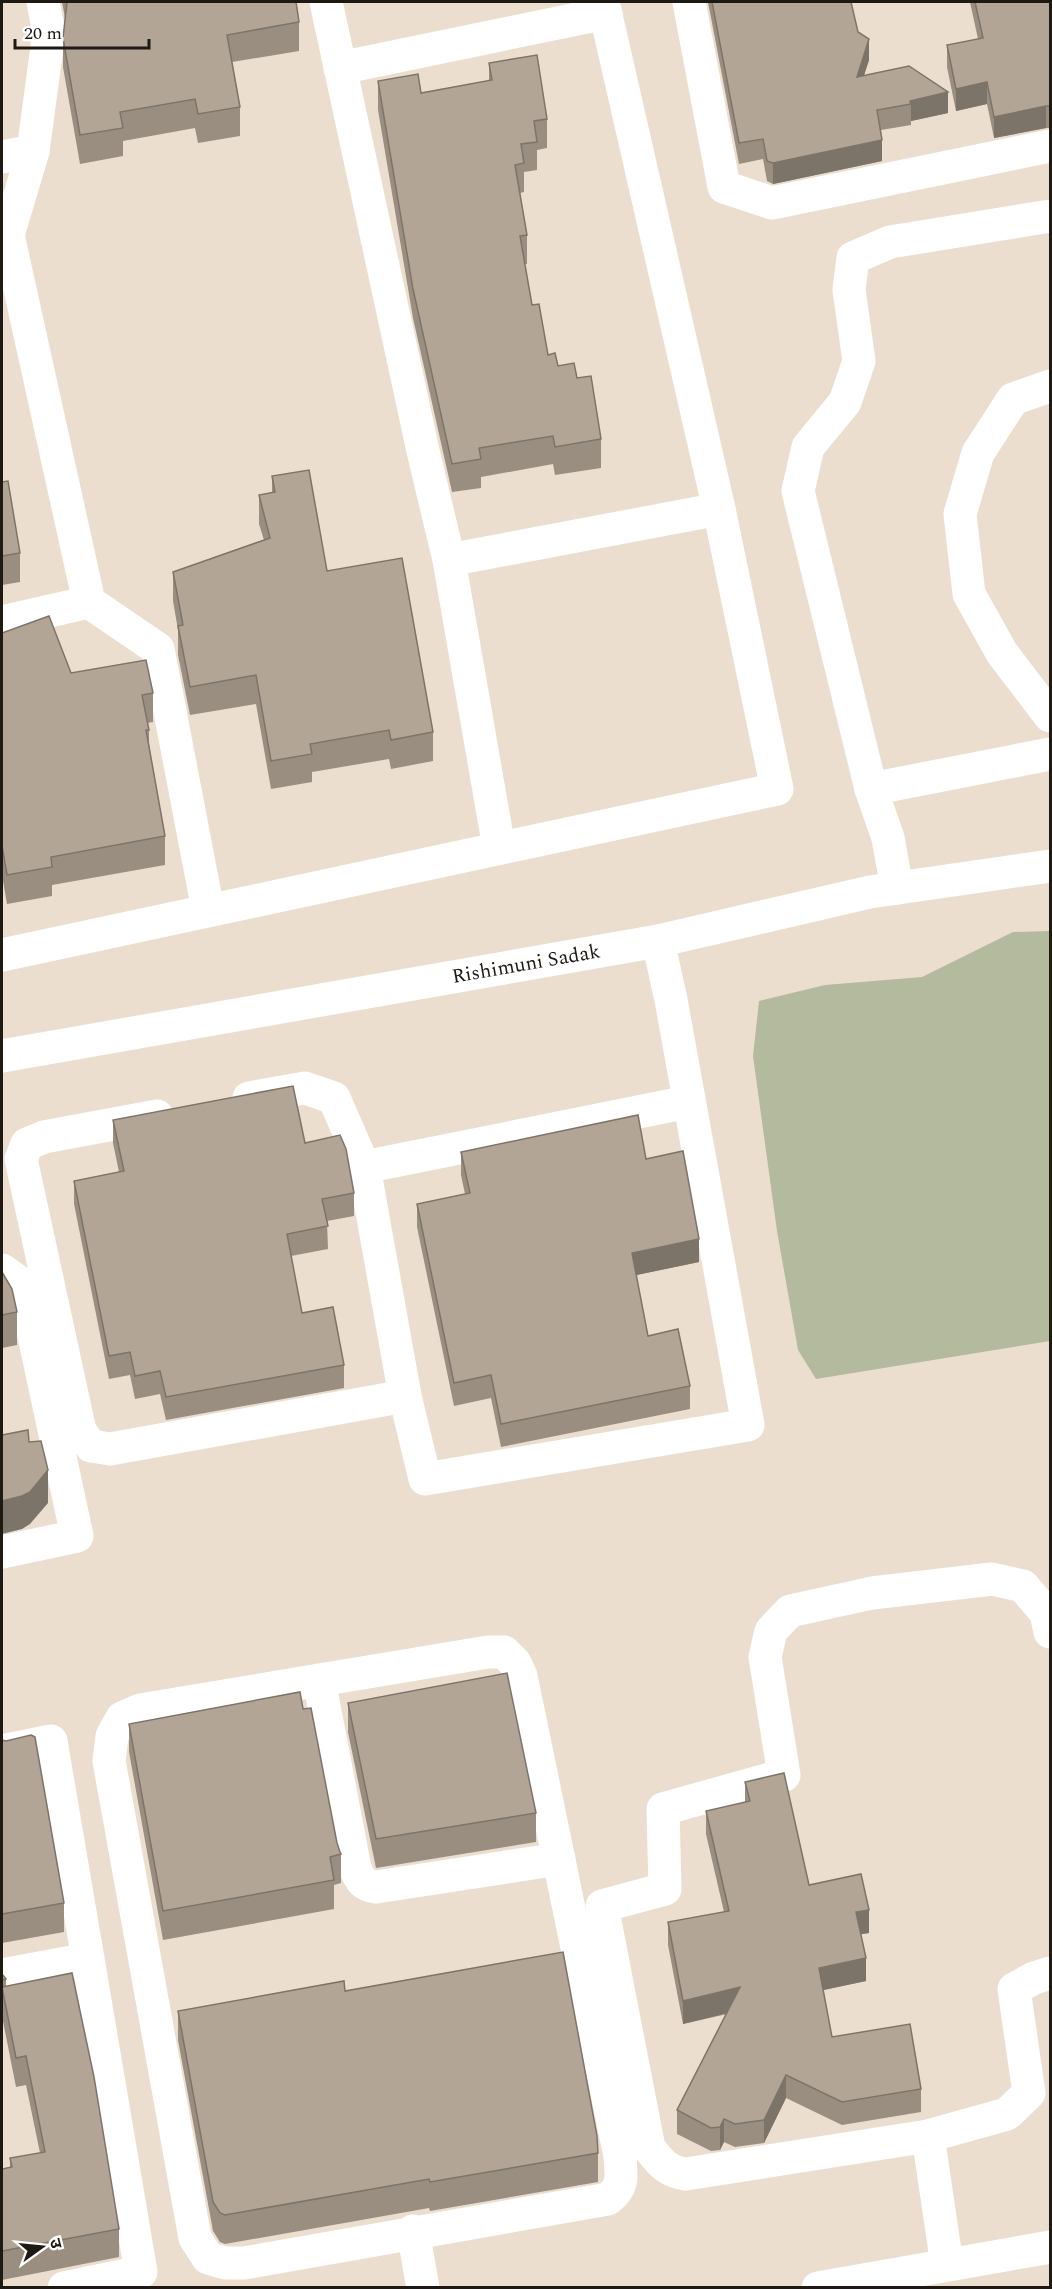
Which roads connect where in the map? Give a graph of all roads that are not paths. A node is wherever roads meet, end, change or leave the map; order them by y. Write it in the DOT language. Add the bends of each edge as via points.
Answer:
graph roads {
  1 [pos="43,2"];
  2 [pos="326,2"];
  3 [pos="689,2"];
  4 [pos="604,7"];
  5 [pos="339,68"];
  6 [pos="1050,146"];
  7 [pos="17,154"];
  8 [pos="1050,216"];
  9 [pos="1050,386"];
  10 [pos="719,509"];
  11 [pos="449,560"];
  12 [pos="89,602"];
  13 [pos="2,622"];
  14 [pos="1050,716"];
  15 [pos="1050,754"];
  16 [pos="872,789"];
  17 [pos="499,848"];
  18 [pos="1050,866"];
  19 [pos="897,888"];
  20 [pos="208,910"];
  21 [pos="658,940"];
  22 [pos="2,955"];
  23 [pos="2,1056"];
  24 [pos="688,1102"];
  25 [pos="225,1103"];
  26 [pos="191,1109"];
  27 [pos="364,1167"];
  28 [pos="2,1270"];
  29 [pos="405,1396"];
  30 [pos="2,1552"];
  31 [pos="1050,1632"];
  32 [pos="319,1680"];
  33 [pos="2,1751"];
  34 [pos="559,1859"];
  35 [pos="88,1959"];
  36 [pos="1050,1973"];
  37 [pos="2,1975"];
  38 [pos="928,2136"];
  39 [pos="413,2232"];
  40 [pos="1050,2247"];
  41 [pos="947,2265"];
  42 [pos="64,2288"];
  43 [pos="423,2288"];
  44 [pos="818,2288"];
  1 -- 7 [label="street" via="49,32"];
  2 -- 5 [label="street"];
  3 -- 6 [label="street" via="724,187 772,203"];
  4 -- 5 [label="street"];
  4 -- 10 [label="street"];
  5 -- 11 [label="street"];
  7 -- 12 [label="street" via="8,235"];
  8 -- 16 [label="street" via="890,242 853,258 849,290 859,361 845,402 808,447 798,491"];
  9 -- 14 [label="street" via="1013,399 978,453 960,514 969,594 1002,653"];
  10 -- 11 [label="street"];
  10 -- 17 [label="street" via="777,789"];
  11 -- 17 [label="street"];
  12 -- 13 [label="street"];
  12 -- 20 [label="street" via="158,648"];
  15 -- 16 [label="street"];
  16 -- 19 [label="street" via="888,838"];
  17 -- 20 [label="street"];
  18 -- 19 [label="street, Rishimuni Sadak"];
  19 -- 21 [label="street, Rishimuni Sadak"];
  20 -- 22 [label="street"];
  21 -- 23 [label="street, Rishimuni Sadak"];
  21 -- 24 [label="street"];
  24 -- 27 [label="street"];
  24 -- 29 [label="street" via="748,1425 426,1479"];
  25 -- 27 [label="street" via="304,1088 334,1098"];
  26 -- 29 [label="street" via="44,1137 27,1144 21,1160 80,1431 91,1446 110,1449"];
  27 -- 29 [label="street"];
  28 -- 30 [label="street" via="23,1285 78,1536"];
  31 -- 38 [label="street" via="1046,1613 1023,1586 992,1579 872,1593 790,1611 771,1631 765,1657 784,1774 663,1809 665,1889 602,1906 650,2148 672,2173"];
  32 -- 34 [label="street" via="504,1652 521,1676"];
  32 -- 34 [label="street" via="355,1868 366,1886"];
  32 -- 39 [label="street" via="140,1710 122,1718 112,1736 109,1761 195,2238 208,2258 244,2263"];
  33 -- 35 [label="street" via="51,1741"];
  34 -- 39 [label="street" via="620,2156 621,2183 608,2199"];
  35 -- 37 [label="street"];
  35 -- 42 [label="street" via="141,2272"];
  36 -- 38 [label="street" via="1014,1989 1029,2093 1007,2114"];
  38 -- 41 [label="street"];
  39 -- 43 [label="street"];
  40 -- 41 [label="street"];
  41 -- 44 [label="street"];
}
